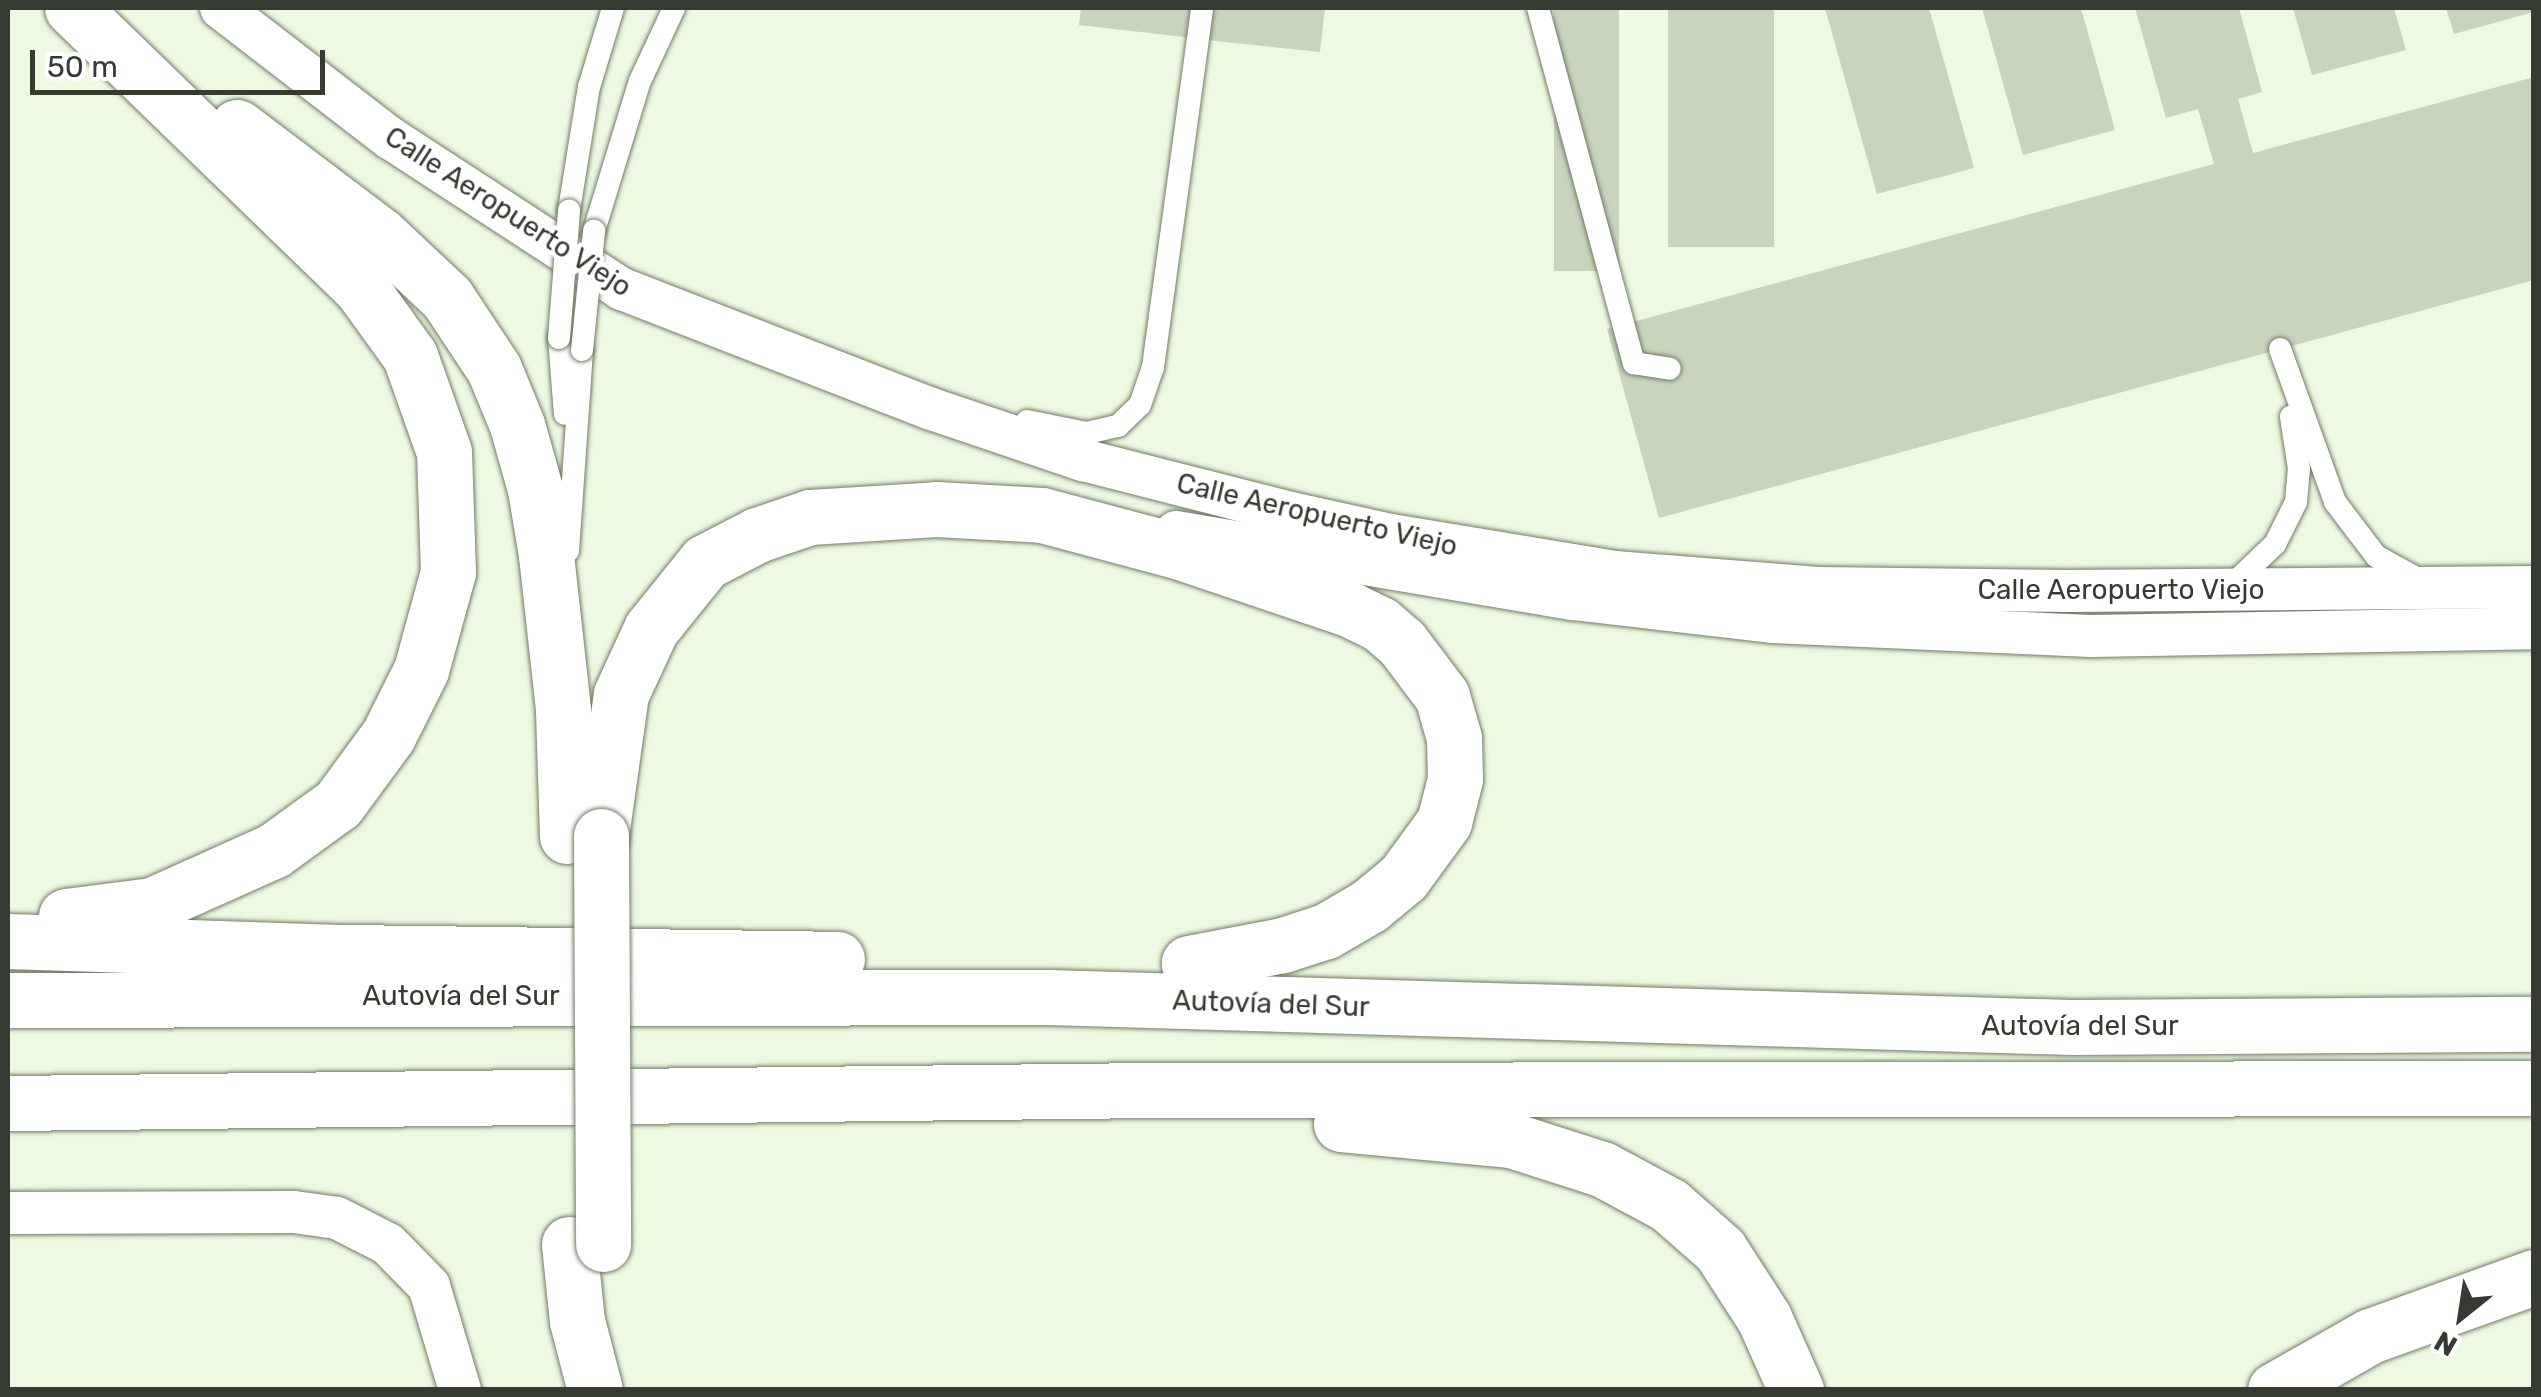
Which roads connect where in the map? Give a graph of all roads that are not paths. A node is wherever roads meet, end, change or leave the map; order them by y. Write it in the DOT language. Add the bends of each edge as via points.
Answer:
graph roads {
  1 [pos="75,8"];
  2 [pos="188,8"];
  3 [pos="221,8"];
  4 [pos="613,8"];
  5 [pos="674,8"];
  6 [pos="1202,8"];
  7 [pos="1538,8"];
  8 [pos="757,344"];
  9 [pos="1670,369"];
  10 [pos="570,472"];
  11 [pos="1042,515"];
  12 [pos="1506,587"];
  13 [pos="2534,587"];
  14 [pos="2225,590"];
  15 [pos="2453,590"];
  16 [pos="2534,628"];
  17 [pos="563,710"];
  18 [pos="584,836"];
  19 [pos="8,924"];
  20 [pos="8,941"];
  21 [pos="1189,964"];
  22 [pos="8,1000"];
  23 [pos="1463,1010"];
  24 [pos="2534,1024"];
  25 [pos="2534,1088"];
  26 [pos="1162,1090"];
  27 [pos="8,1103"];
  28 [pos="8,1214"];
  29 [pos="586,1244"];
  30 [pos="2534,1279"];
  31 [pos="2370,1336"];
  32 [pos="460,1390"];
  33 [pos="595,1390"];
  34 [pos="626,1390"];
  35 [pos="1796,1390"];
  36 [pos="2275,1390"];
  37 [pos="2329,1390"];
  1 -- 17 [label="highway" via="380,235 447,298 494,369 517,425 543,538"];
  1 -- 19 [label="highway" via="361,288 410,356 444,452 448,572 421,670 388,736 338,804 273,851 152,906"];
  2 -- 12 [label="street" via="428,187 630,315 784,381 1078,480"];
  3 -- 8 [label="street, Calle Aeropuerto Viejo" via="390,138 510,219 622,289"];
  4 -- 10 [label="lane, bridge" via="589,87 568,210 559,338"];
  5 -- 10 [label="lane, bridge" via="640,81 594,230"];
  6 -- 8 [label="lane" via="1153,367 1140,405 1118,426 1087,433 1050,428"];
  7 -- 9 [label="lane" via="1634,363"];
  8 -- 14 [label="street, Calle Aeropuerto Viejo" via="1083,460 1291,513 1510,557 1818,588"];
  10 -- 17 [label="lane"];
  11 -- 12 [label="street, Calle Aeropuerto Viejo"];
  11 -- 18 [label="highway" via="936,509 810,517 705,562 651,629 621,694"];
  11 -- 21 [label="highway" via="1180,552 1351,610 1402,643 1442,696 1456,755 1451,796 1438,834 1403,878 1326,932"];
  12 -- 16 [label="street, Calle Aeropuerto Viejo" via="1698,614 1920,631 2110,636"];
  13 -- 15 [label="street, Calle Aeropuerto Viejo"];
  14 -- 15 [label="street, Calle Aeropuerto Viejo"];
  14 -- 15 [label="lane" via="2276,544 2300,488 2280,349 2327,487 2354,532 2388,566"];
  17 -- 18 [label="highway"];
  18 -- 29 [label="highway"];
  20 -- 21 [label="highway"];
  21 -- 23 [label="highway" via="1355,971"];
  22 -- 23 [label="highway, Autovía del Sur" via="1048,997"];
  23 -- 24 [label="highway, Autovía del Sur" via="2072,1027"];
  25 -- 26 [label="highway"];
  26 -- 27 [label="highway"];
  26 -- 35 [label="highway" via="1285,1122 1510,1140 1602,1169 1669,1204 1720,1250 1764,1318"];
  28 -- 32 [label="street" via="294,1212 337,1218 388,1244 429,1286"];
  29 -- 33 [label="highway" via="577,1321"];
  29 -- 34 [label="highway"];
  30 -- 31 [label="highway"];
  31 -- 36 [label="highway"];
  31 -- 37 [label="street"];
}
